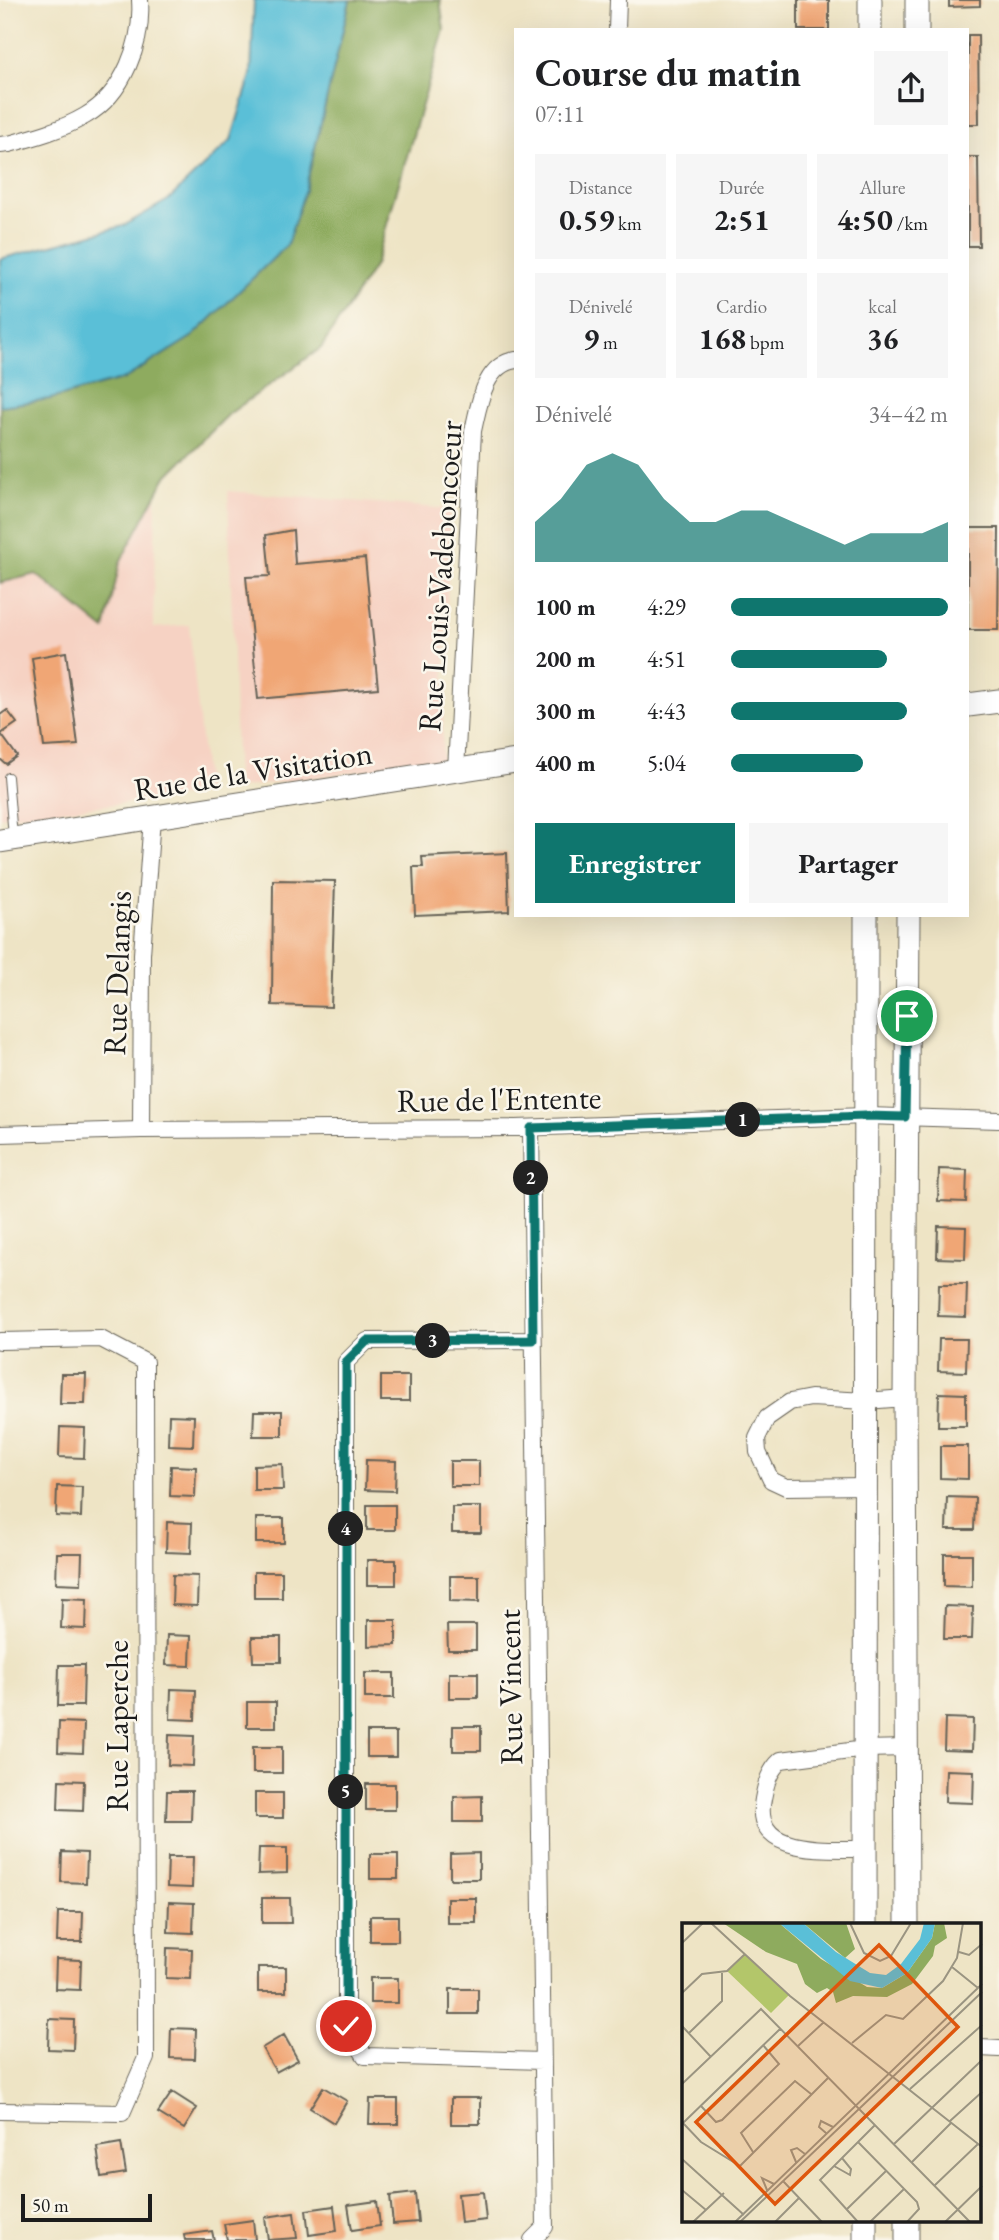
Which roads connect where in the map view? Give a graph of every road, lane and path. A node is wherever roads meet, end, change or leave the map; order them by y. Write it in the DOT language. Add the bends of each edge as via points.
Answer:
graph roads {
  1 [pos="140,0"];
  2 [pos="618,0"];
  3 [pos="870,0"];
  4 [pos="917,0"];
  5 [pos="617,28"];
  6 [pos="870,28"];
  7 [pos="917,28"];
  8 [pos="0,145"];
  9 [pos="514,360"];
  10 [pos="999,701"];
  11 [pos="969,705"];
  12 [pos="514,761"];
  13 [pos="456,771"];
  14 [pos="8,777"];
  15 [pos="152,818"];
  16 [pos="6,840"];
  17 [pos="866,917"];
  18 [pos="908,917"];
  19 [pos="866,1116"];
  20 [pos="905,1117"];
  21 [pos="999,1120"];
  22 [pos="531,1128"];
  23 [pos="141,1130"];
  24 [pos="0,1134"];
  25 [pos="533,1340"];
  26 [pos="0,1341"];
  27 [pos="905,1398"];
  28 [pos="866,1401"];
  29 [pos="866,1486"];
  30 [pos="906,1748"];
  31 [pos="865,1749"];
  32 [pos="865,1849"];
  33 [pos="865,1923"];
  34 [pos="907,1923"];
  35 [pos="542,2061"];
  36 [pos="0,2111"];
  37 [pos="865,2222"];
  38 [pos="907,2222"];
  39 [pos="532,2240"];
  40 [pos="865,2240"];
  41 [pos="906,2240"];
  1 -- 8 [label="street" via="132,54 111,93 88,115 66,126"];
  2 -- 5 [label="street"];
  3 -- 6 [label="street"];
  4 -- 7 [label="street"];
  9 -- 13 [label="street, Rue Louis-Vadeboncoeur" via="506,361 485,384 473,431"];
  10 -- 11 [label="street"];
  12 -- 13 [label="street, Rue de la Visitation"];
  13 -- 15 [label="street, Rue de la Visitation"];
  14 -- 16 [label="lane"];
  15 -- 16 [label="street, Rue de la Visitation"];
  15 -- 23 [label="street, Rue Delangis" via="142,954"];
  17 -- 19 [label="street"];
  18 -- 20 [label="street"];
  19 -- 20 [label="street, Rue de l'Entente"];
  19 -- 22 [label="street, Rue de l'Entente"];
  19 -- 28 [label="street"];
  20 -- 21 [label="street, Rue de l'Entente"];
  20 -- 27 [label="street"];
  22 -- 23 [label="street, Rue de l'Entente"];
  22 -- 25 [label="street, Rue Vincent"];
  23 -- 24 [label="street, Rue de l'Entente"];
  25 -- 35 [label="street, Rue Vincent"];
  25 -- 35 [label="street" via="367,1341 346,1362 346,2026 365,2056"];
  26 -- 36 [label="street, Rue Laperche" via="101,1339 145,1362 146,2058 122,2113"];
  27 -- 28 [label="street"];
  27 -- 30 [label="street"];
  28 -- 29 [label="street"];
  28 -- 29 [label="street" via="811,1398 790,1402 767,1418 757,1438 771,1480 786,1487"];
  29 -- 31 [label="street"];
  30 -- 31 [label="street"];
  30 -- 34 [label="street"];
  31 -- 32 [label="street"];
  31 -- 32 [label="street" via="781,1760 766,1782 761,1809 769,1834 778,1840 812,1848"];
  32 -- 33 [label="street"];
  35 -- 39 [label="street, Rue Vincent" via="545,2227"];
  37 -- 40 [label="street"];
  38 -- 41 [label="street"];
}
